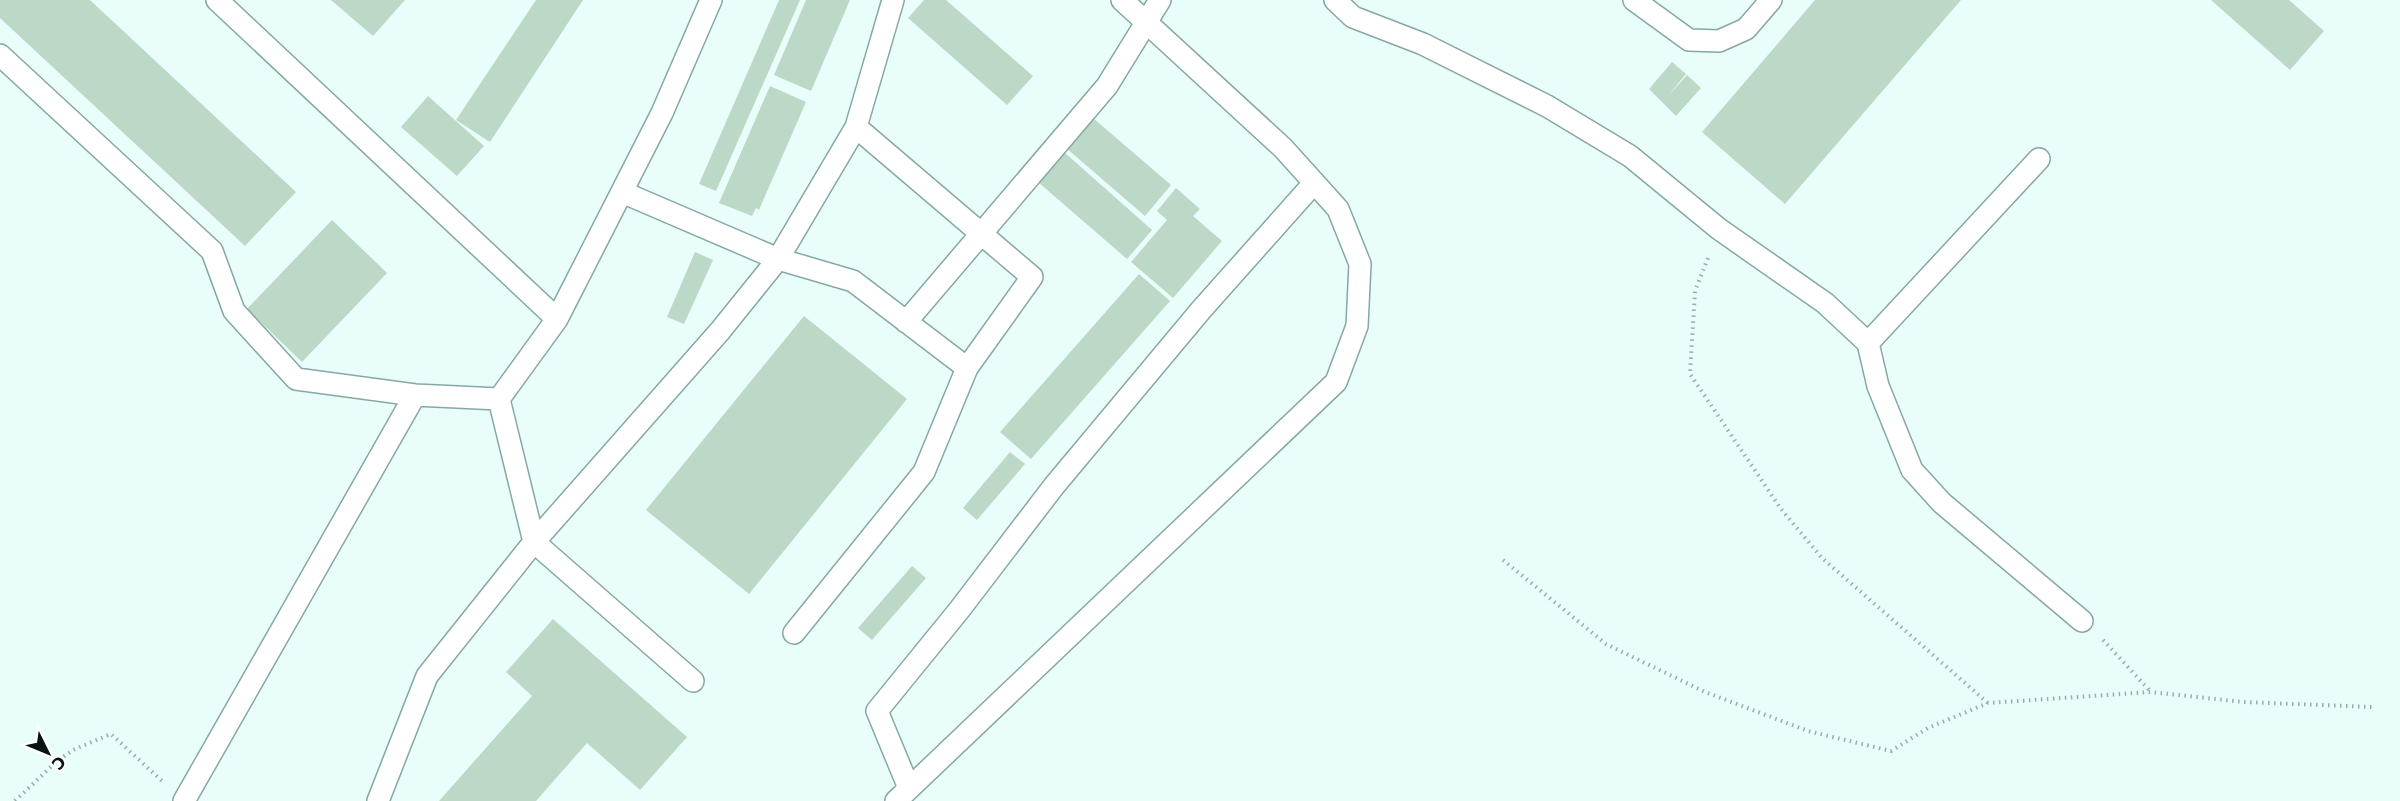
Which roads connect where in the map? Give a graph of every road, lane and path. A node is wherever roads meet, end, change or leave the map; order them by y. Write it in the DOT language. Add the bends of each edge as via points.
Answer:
graph roads {
  1 [pos="217,0"];
  2 [pos="711,0"];
  3 [pos="893,0"];
  4 [pos="1122,0"];
  5 [pos="1160,0"];
  6 [pos="1335,0"];
  7 [pos="1634,0"];
  8 [pos="1771,0"];
  9 [pos="1146,20"];
  10 [pos="0,55"];
  11 [pos="856,127"];
  12 [pos="2039,159"];
  13 [pos="1314,183"];
  14 [pos="622,192"];
  15 [pos="1719,229"];
  16 [pos="982,234"];
  17 [pos="778,259"];
  18 [pos="557,319"];
  19 [pos="906,322"];
  20 [pos="1868,343"];
  21 [pos="967,368"];
  22 [pos="415,395"];
  23 [pos="499,399"];
  24 [pos="534,542"];
  25 [pos="1503,560"];
  26 [pos="2082,621"];
  27 [pos="794,633"];
  28 [pos="693,681"];
  29 [pos="2151,692"];
  30 [pos="1988,704"];
  31 [pos="2373,707"];
  32 [pos="902,794"];
  33 [pos="15,801"];
  34 [pos="184,801"];
  35 [pos="378,801"];
  1 -- 18 [label="lane"];
  2 -- 14 [label="lane" via="662,113"];
  3 -- 11 [label="lane"];
  4 -- 9 [label="lane"];
  5 -- 9 [label="lane"];
  6 -- 15 [label="lane" via="1353,16 1423,44 1547,106 1630,156"];
  7 -- 8 [label="lane" via="1689,40 1719,41 1746,29"];
  9 -- 13 [label="lane" via="1283,148"];
  9 -- 16 [label="lane" via="1107,86"];
  10 -- 22 [label="lane" via="212,251 234,311 296,379"];
  11 -- 16 [label="lane"];
  11 -- 17 [label="lane"];
  12 -- 20 [label="lane"];
  13 -- 32 [label="lane" via="1201,310 1054,486 877,711"];
  13 -- 32 [label="lane" via="1338,209 1360,264 1357,326 1336,382"];
  14 -- 17 [label="lane"];
  14 -- 18 [label="lane"];
  15 -- 20 [label="lane" via="1825,303"];
  15 -- 30 [label="path" via="1695,291 1690,374 1781,509 1822,558"];
  16 -- 19 [label="lane"];
  16 -- 21 [label="lane" via="1032,277"];
  17 -- 19 [label="lane" via="853,281"];
  17 -- 24 [label="lane" via="720,331"];
  18 -- 23 [label="lane"];
  19 -- 21 [label="lane"];
  20 -- 26 [label="lane" via="1878,386 1912,470 1941,503"];
  21 -- 27 [label="lane" via="924,472"];
  22 -- 23 [label="lane"];
  22 -- 34 [label="lane"];
  23 -- 24 [label="lane"];
  24 -- 28 [label="lane"];
  24 -- 35 [label="lane" via="427,676"];
  25 -- 30 [label="path" via="1606,644 1705,692 1808,731 1891,751 1928,728"];
  26 -- 29 [label="path"];
  29 -- 30 [label="path"];
  29 -- 31 [label="path" via="2243,702"];
  33 -- 34 [label="path" via="73,750 111,734"];
}
